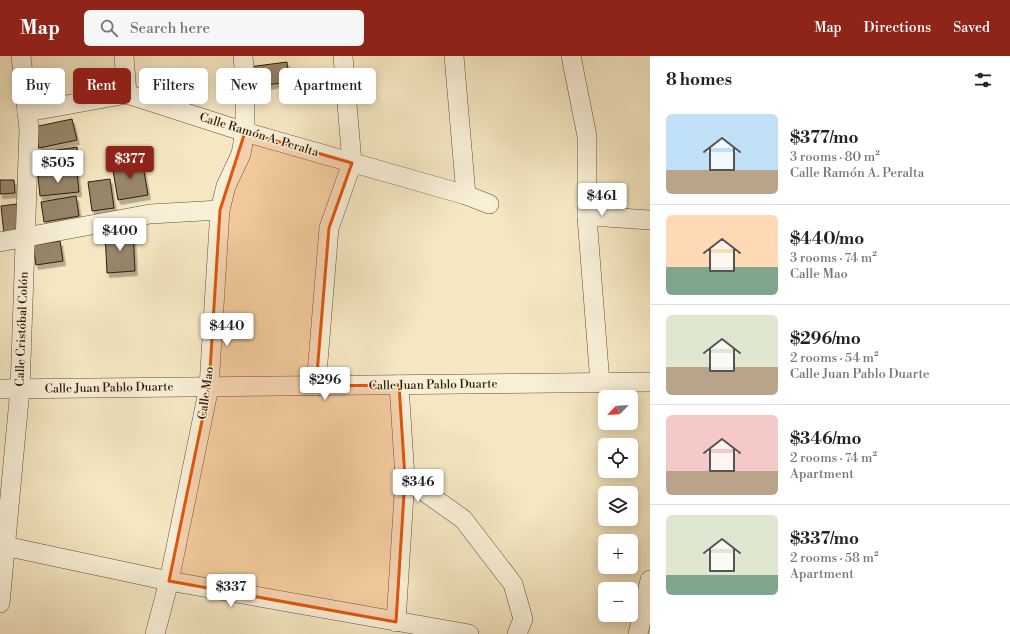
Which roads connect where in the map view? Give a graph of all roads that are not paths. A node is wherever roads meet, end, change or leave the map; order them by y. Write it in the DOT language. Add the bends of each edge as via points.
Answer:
graph roads {
  1 [pos="21,56"];
  2 [pos="124,56"];
  3 [pos="243,56"];
  4 [pos="343,56"];
  5 [pos="454,56"];
  6 [pos="571,56"];
  7 [pos="125,68"];
  8 [pos="131,95"];
  9 [pos="73,104"];
  10 [pos="27,112"];
  11 [pos="245,132"];
  12 [pos="352,163"];
  13 [pos="466,195"];
  14 [pos="489,204"];
  15 [pos="220,210"];
  16 [pos="587,217"];
  17 [pos="650,220"];
  18 [pos="26,236"];
  19 [pos="0,242"];
  20 [pos="650,382"];
  21 [pos="600,383"];
  22 [pos="400,385"];
  23 [pos="316,386"];
  24 [pos="209,387"];
  25 [pos="0,389"];
  26 [pos="20,389"];
  27 [pos="404,478"];
  28 [pos="3,545"];
  29 [pos="650,580"];
  30 [pos="169,581"];
  31 [pos="0,602"];
  32 [pos="396,622"];
  33 [pos="155,634"];
  34 [pos="469,634"];
  35 [pos="517,634"];
  36 [pos="638,634"];
  1 -- 10 [label="street, Calle Cristóbal Colón"];
  2 -- 7 [label="street"];
  3 -- 11 [label="street, Calle Mao"];
  4 -- 12 [label="street"];
  5 -- 13 [label="street"];
  6 -- 16 [label="street" via="587,136"];
  8 -- 11 [label="street, Calle Ramón A. Peralta"];
  9 -- 10 [label="street, Calle Ramón A. Peralta"];
  10 -- 18 [label="street, Calle Cristóbal Colón" via="29,130"];
  11 -- 12 [label="street, Calle Ramón A. Peralta"];
  11 -- 15 [label="street, Calle Mao" via="241,154 226,186"];
  12 -- 13 [label="street, Calle Ramón A. Peralta"];
  12 -- 23 [label="street" via="329,228"];
  13 -- 14 [label="street, Calle Ramón A. Peralta"];
  15 -- 18 [label="street" via="150,214"];
  15 -- 24 [label="street, Calle Mao"];
  16 -- 17 [label="street"];
  16 -- 21 [label="street"];
  18 -- 19 [label="street"];
  18 -- 26 [label="street, Calle Cristóbal Colón"];
  20 -- 21 [label="street, Calle Juan Pablo Duarte"];
  21 -- 22 [label="street, Calle Juan Pablo Duarte"];
  22 -- 23 [label="street, Calle Juan Pablo Duarte"];
  22 -- 27 [label="street"];
  23 -- 24 [label="street, Calle Juan Pablo Duarte"];
  24 -- 26 [label="street, Calle Juan Pablo Duarte"];
  24 -- 30 [label="street, Calle Mao"];
  25 -- 26 [label="street, Calle Juan Pablo Duarte"];
  26 -- 28 [label="street, Calle Cristóbal Colón"];
  27 -- 32 [label="street"];
  27 -- 35 [label="street" via="463,519 513,584 523,619"];
  28 -- 30 [label="street"];
  28 -- 31 [label="street, Calle Cristóbal Colón"];
  29 -- 36 [label="street"];
  30 -- 32 [label="street"];
  30 -- 33 [label="street, Calle Mao"];
  32 -- 34 [label="street"];
}
